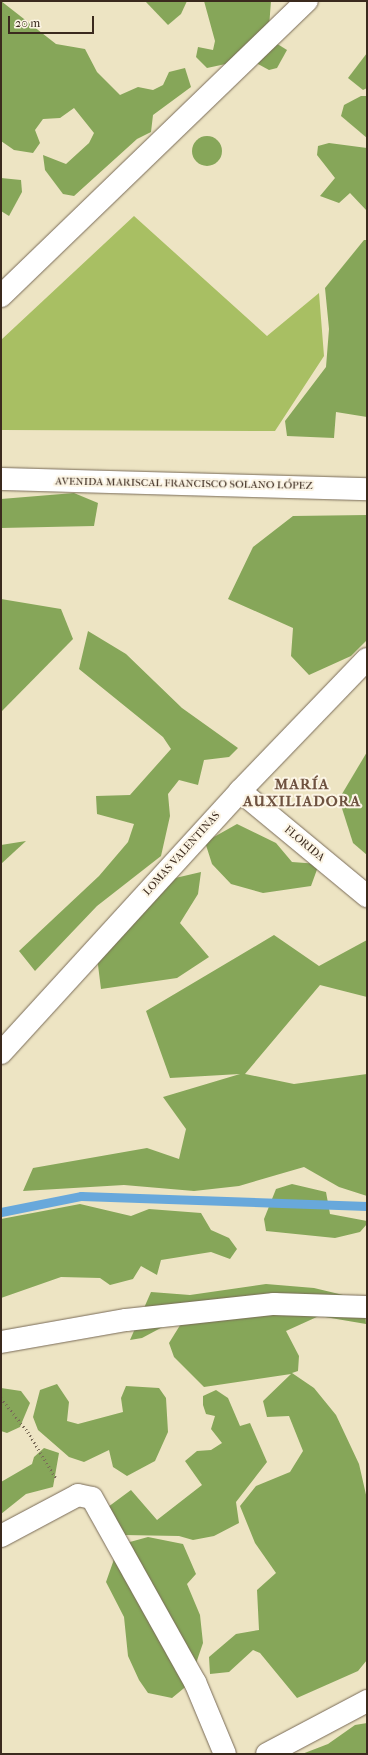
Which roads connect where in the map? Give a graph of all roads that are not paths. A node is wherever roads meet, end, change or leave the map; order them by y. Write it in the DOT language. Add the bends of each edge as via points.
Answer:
graph roads {
  1 [pos="307,1"];
  2 [pos="1,296"];
  3 [pos="1,479"];
  4 [pos="367,489"];
  5 [pos="367,659"];
  6 [pos="240,791"];
  7 [pos="367,896"];
  8 [pos="1,1053"];
  9 [pos="367,1307"];
  10 [pos="1,1342"];
  11 [pos="1,1536"];
  12 [pos="367,1701"];
  13 [pos="225,1754"];
  14 [pos="267,1754"];
  1 -- 2 [label="street"];
  3 -- 4 [label="street, AVENIDA MARISCAL FRANCISCO SOLANO LÓPEZ"];
  5 -- 6 [label="street, LOMAS VALENTINAS"];
  6 -- 7 [label="street, FLORIDA"];
  6 -- 8 [label="street, LOMAS VALENTINAS"];
  9 -- 10 [label="street" via="274,1304 126,1320"];
  11 -- 13 [label="street" via="71,1498 86,1494 92,1498 195,1682"];
  12 -- 14 [label="street"];
}
